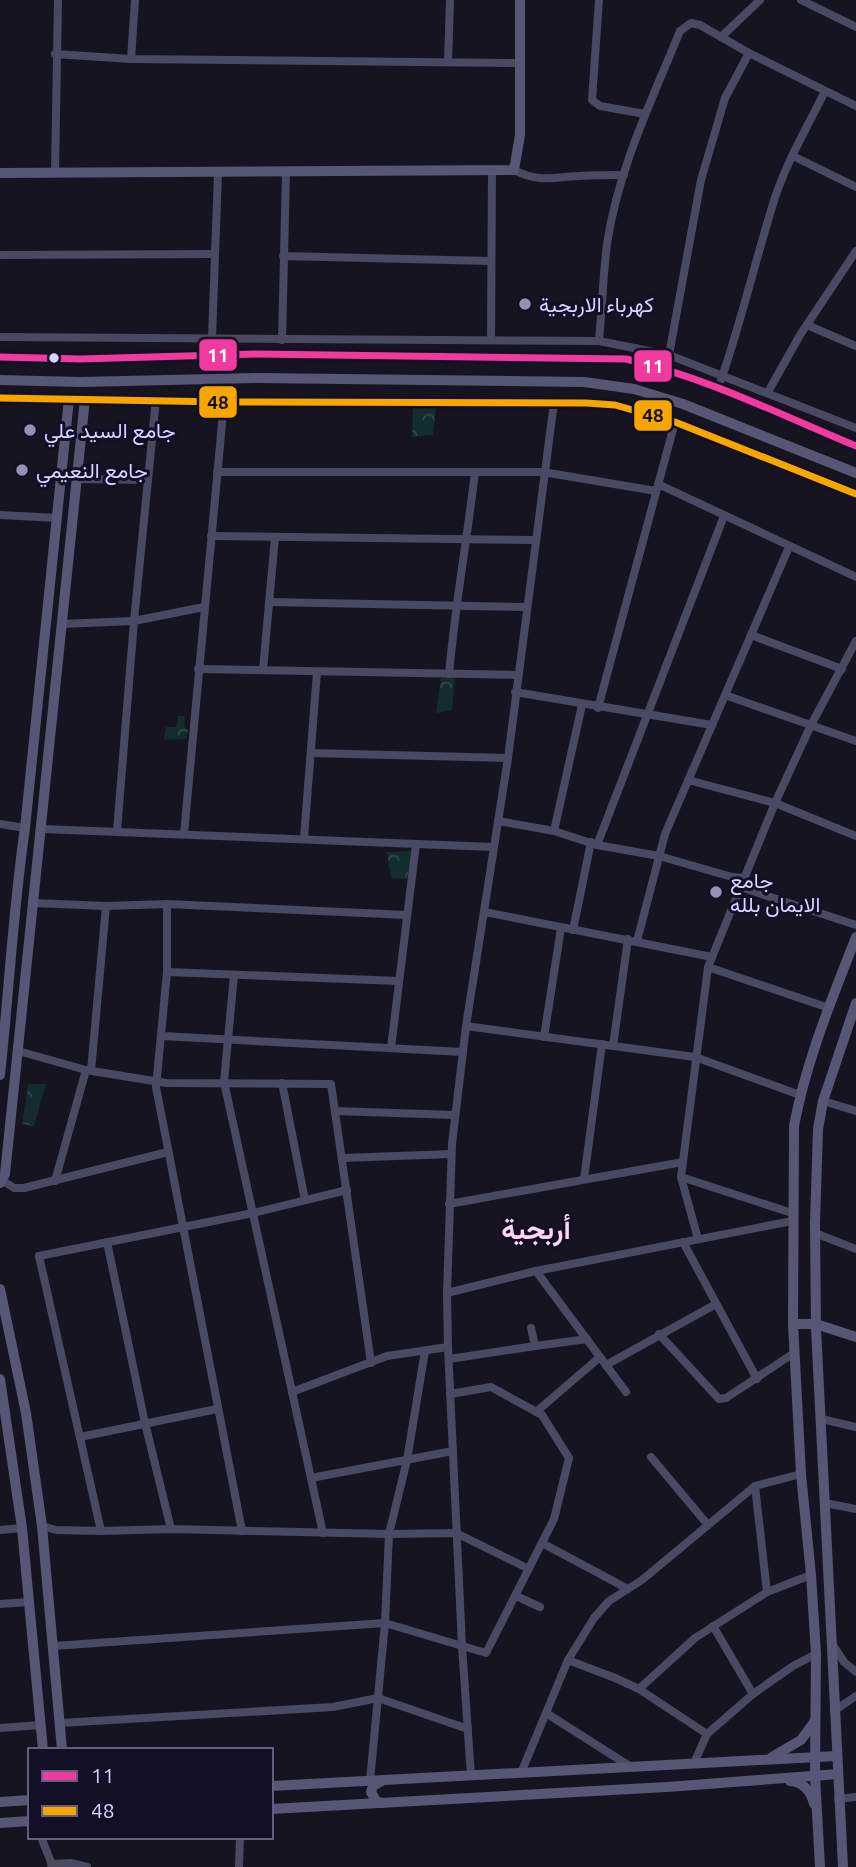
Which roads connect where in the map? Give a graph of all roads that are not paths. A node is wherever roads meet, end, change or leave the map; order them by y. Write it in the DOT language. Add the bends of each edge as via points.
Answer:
graph roads {
  1 [pos="58,0"];
  2 [pos="135,0"];
  3 [pos="440,0"];
  4 [pos="450,0"];
  5 [pos="520,0"];
  6 [pos="599,0"];
  7 [pos="760,0"];
  8 [pos="801,0"];
  9 [pos="856,27"];
  10 [pos="721,37"];
  11 [pos="749,53"];
  12 [pos="55,54"];
  13 [pos="131,59"];
  14 [pos="447,62"];
  15 [pos="519,63"];
  16 [pos="825,91"];
  17 [pos="856,106"];
  18 [pos="645,114"];
  19 [pos="793,156"];
  20 [pos="492,170"];
  21 [pos="514,170"];
  22 [pos="0,173"];
  23 [pos="55,173"];
  24 [pos="218,173"];
  25 [pos="285,173"];
  26 [pos="624,175"];
  27 [pos="856,187"];
  28 [pos="856,251"];
  29 [pos="214,254"];
  30 [pos="0,255"];
  31 [pos="283,256"];
  32 [pos="490,261"];
  33 [pos="807,325"];
  34 [pos="0,337"];
  35 [pos="212,338"];
  36 [pos="282,340"];
  37 [pos="418,340"];
  38 [pos="491,340"];
  39 [pos="599,341"];
  40 [pos="856,346"];
  41 [pos="669,355"];
  42 [pos="0,357"];
  43 [pos="418,357"];
  44 [pos="722,375"];
  45 [pos="0,380"];
  46 [pos="718,389"];
  47 [pos="768,392"];
  48 [pos="0,398"];
  49 [pos="69,398"];
  50 [pos="85,399"];
  51 [pos="156,399"];
  52 [pos="224,402"];
  53 [pos="554,402"];
  54 [pos="675,422"];
  55 [pos="856,428"];
  56 [pos="856,446"];
  57 [pos="217,472"];
  58 [pos="475,472"];
  59 [pos="543,472"];
  60 [pos="856,473"];
  61 [pos="77,479"];
  62 [pos="148,480"];
  63 [pos="657,488"];
  64 [pos="856,494"];
  65 [pos="0,515"];
  66 [pos="724,516"];
  67 [pos="57,518"];
  68 [pos="211,536"];
  69 [pos="275,537"];
  70 [pos="467,540"];
  71 [pos="535,540"];
  72 [pos="789,547"];
  73 [pos="856,577"];
  74 [pos="269,602"];
  75 [pos="455,605"];
  76 [pos="204,607"];
  77 [pos="527,607"];
  78 [pos="134,621"];
  79 [pos="61,624"];
  80 [pos="751,635"];
  81 [pos="856,642"];
  82 [pos="41,667"];
  83 [pos="57,667"];
  84 [pos="198,668"];
  85 [pos="842,669"];
  86 [pos="263,670"];
  87 [pos="317,672"];
  88 [pos="449,674"];
  89 [pos="518,675"];
  90 [pos="515,692"];
  91 [pos="725,695"];
  92 [pos="582,705"];
  93 [pos="598,708"];
  94 [pos="647,715"];
  95 [pos="712,725"];
  96 [pos="811,725"];
  97 [pos="856,741"];
  98 [pos="311,753"];
  99 [pos="508,758"];
  100 [pos="688,780"];
  101 [pos="775,803"];
  102 [pos="498,821"];
  103 [pos="0,824"];
  104 [pos="25,828"];
  105 [pos="42,829"];
  106 [pos="117,831"];
  107 [pos="554,831"];
  108 [pos="184,834"];
  109 [pos="856,836"];
  110 [pos="304,838"];
  111 [pos="594,843"];
  112 [pos="416,844"];
  113 [pos="493,847"];
  114 [pos="659,856"];
  115 [pos="744,878"];
  116 [pos="740,887"];
  117 [pos="33,903"];
  118 [pos="167,904"];
  119 [pos="106,906"];
  120 [pos="485,912"];
  121 [pos="407,915"];
  122 [pos="856,925"];
  123 [pos="561,929"];
  124 [pos="573,930"];
  125 [pos="856,937"];
  126 [pos="632,940"];
  127 [pos="712,957"];
  128 [pos="708,967"];
  129 [pos="167,972"];
  130 [pos="234,975"];
  131 [pos="399,981"];
  132 [pos="4,995"];
  133 [pos="856,1003"];
  134 [pos="829,1008"];
  135 [pos="853,1017"];
  136 [pos="5,1026"];
  137 [pos="467,1026"];
  138 [pos="21,1028"];
  139 [pos="162,1036"];
  140 [pos="544,1037"];
  141 [pos="229,1039"];
  142 [pos="602,1044"];
  143 [pos="613,1046"];
  144 [pos="391,1048"];
  145 [pos="18,1051"];
  146 [pos="463,1052"];
  147 [pos="695,1057"];
  148 [pos="88,1070"];
  149 [pos="0,1075"];
  150 [pos="157,1082"];
  151 [pos="224,1082"];
  152 [pos="282,1083"];
  153 [pos="800,1095"];
  154 [pos="823,1101"];
  155 [pos="335,1111"];
  156 [pos="856,1111"];
  157 [pos="455,1115"];
  158 [pos="168,1152"];
  159 [pos="451,1154"];
  160 [pos="342,1158"];
  161 [pos="683,1162"];
  162 [pos="681,1177"];
  163 [pos="584,1179"];
  164 [pos="1,1181"];
  165 [pos="55,1181"];
  166 [pos="347,1190"];
  167 [pos="305,1200"];
  168 [pos="449,1204"];
  169 [pos="253,1213"];
  170 [pos="792,1217"];
  171 [pos="184,1227"];
  172 [pos="815,1233"];
  173 [pos="698,1239"];
  174 [pos="107,1242"];
  175 [pos="683,1242"];
  176 [pos="856,1249"];
  177 [pos="536,1271"];
  178 [pos="0,1289"];
  179 [pos="447,1293"];
  180 [pos="716,1304"];
  181 [pos="793,1324"];
  182 [pos="816,1324"];
  183 [pos="531,1328"];
  184 [pos="659,1334"];
  185 [pos="856,1337"];
  186 [pos="587,1339"];
  187 [pos="535,1346"];
  188 [pos="448,1347"];
  189 [pos="425,1351"];
  190 [pos="794,1353"];
  191 [pos="600,1357"];
  192 [pos="449,1359"];
  193 [pos="370,1363"];
  194 [pos="606,1364"];
  195 [pos="0,1379"];
  196 [pos="757,1380"];
  197 [pos="292,1392"];
  198 [pos="626,1392"];
  199 [pos="450,1394"];
  200 [pos="217,1409"];
  201 [pos="537,1412"];
  202 [pos="822,1419"];
  203 [pos="145,1423"];
  204 [pos="856,1427"];
  205 [pos="80,1437"];
  206 [pos="453,1451"];
  207 [pos="651,1457"];
  208 [pos="407,1460"];
  209 [pos="801,1474"];
  210 [pos="311,1478"];
  211 [pos="755,1486"];
  212 [pos="825,1503"];
  213 [pos="856,1509"];
  214 [pos="708,1525"];
  215 [pos="42,1526"];
  216 [pos="22,1528"];
  217 [pos="0,1530"];
  218 [pos="171,1530"];
  219 [pos="101,1531"];
  220 [pos="242,1531"];
  221 [pos="323,1533"];
  222 [pos="456,1533"];
  223 [pos="389,1534"];
  224 [pos="542,1544"];
  225 [pos="529,1569"];
  226 [pos="811,1575"];
  227 [pos="628,1588"];
  228 [pos="767,1592"];
  229 [pos="516,1596"];
  230 [pos="29,1602"];
  231 [pos="0,1604"];
  232 [pos="540,1606"];
  233 [pos="385,1623"];
  234 [pos="713,1626"];
  235 [pos="832,1642"];
  236 [pos="53,1646"];
  237 [pos="462,1646"];
  238 [pos="816,1654"];
  239 [pos="568,1660"];
  240 [pos="856,1672"];
  241 [pos="639,1689"];
  242 [pos="752,1694"];
  243 [pos="856,1696"];
  244 [pos="378,1698"];
  245 [pos="834,1711"];
  246 [pos="546,1713"];
  247 [pos="817,1719"];
  248 [pos="60,1723"];
  249 [pos="41,1725"];
  250 [pos="0,1728"];
  251 [pos="468,1729"];
  252 [pos="707,1734"];
  253 [pos="43,1748"];
  254 [pos="62,1748"];
  255 [pos="817,1756"];
  256 [pos="836,1756"];
  257 [pos="765,1760"];
  258 [pos="726,1762"];
  259 [pos="694,1763"];
  260 [pos="631,1767"];
  261 [pos="521,1773"];
  262 [pos="838,1774"];
  263 [pos="471,1776"];
  264 [pos="815,1776"];
  265 [pos="777,1779"];
  266 [pos="370,1781"];
  267 [pos="382,1781"];
  268 [pos="332,1783"];
  269 [pos="727,1783"];
  270 [pos="273,1786"];
  271 [pos="856,1797"];
  272 [pos="838,1799"];
  273 [pos="28,1800"];
  274 [pos="0,1801"];
  275 [pos="382,1803"];
  276 [pos="335,1805"];
  277 [pos="273,1809"];
  278 [pos="818,1819"];
  279 [pos="28,1821"];
  280 [pos="0,1823"];
  281 [pos="42,1839"];
  282 [pos="240,1839"];
  283 [pos="52,1865"];
  284 [pos="87,1867"];
  285 [pos="239,1867"];
  286 [pos="820,1867"];
  287 [pos="844,1867"];
  1 -- 12 [label="street"];
  2 -- 13 [label="street"];
  3 -- 4 [label="street"];
  4 -- 14 [label="street"];
  5 -- 15 [label="main road"];
  6 -- 18 [label="street" via="592,100 600,106"];
  7 -- 10 [label="street"];
  8 -- 9 [label="street"];
  10 -- 11 [label="street"];
  10 -- 18 [label="street" via="699,25 685,25"];
  11 -- 16 [label="street"];
  11 -- 41 [label="street" via="725,98 701,180"];
  12 -- 13 [label="street"];
  12 -- 23 [label="street"];
  13 -- 14 [label="street"];
  14 -- 15 [label="street"];
  15 -- 21 [label="main road" via="520,135"];
  16 -- 17 [label="street"];
  16 -- 19 [label="street"];
  18 -- 26 [label="street"];
  19 -- 27 [label="street"];
  19 -- 44 [label="street" via="773,202"];
  20 -- 21 [label="main road"];
  20 -- 25 [label="main road"];
  20 -- 32 [label="street"];
  21 -- 26 [label="street" via="544,180"];
  22 -- 23 [label="main road"];
  23 -- 24 [label="main road"];
  24 -- 25 [label="main road"];
  24 -- 29 [label="street"];
  25 -- 31 [label="street"];
  26 -- 39 [label="street" via="607,243"];
  28 -- 33 [label="street"];
  29 -- 30 [label="street"];
  29 -- 35 [label="street"];
  31 -- 32 [label="street"];
  31 -- 36 [label="street"];
  32 -- 38 [label="street"];
  33 -- 40 [label="street"];
  33 -- 47 [label="street"];
  34 -- 35 [label="street"];
  35 -- 36 [label="street"];
  36 -- 37 [label="street"];
  37 -- 38 [label="street"];
  37 -- 43 [label="street"];
  38 -- 39 [label="street"];
  39 -- 41 [label="street"];
  41 -- 44 [label="street"];
  42 -- 43 [label="main road"];
  43 -- 46 [label="main road" via="626,359"];
  44 -- 46 [label="street"];
  44 -- 47 [label="street"];
  45 -- 60 [label="main road" via="584,382 634,389 683,404"];
  46 -- 56 [label="main road"];
  47 -- 55 [label="street"];
  48 -- 49 [label="street"];
  49 -- 50 [label="street"];
  49 -- 67 [label="main road"];
  50 -- 51 [label="street"];
  50 -- 61 [label="main road"];
  51 -- 52 [label="street"];
  51 -- 62 [label="street"];
  52 -- 53 [label="street"];
  52 -- 57 [label="street"];
  53 -- 54 [label="street" via="615,405"];
  53 -- 59 [label="street"];
  54 -- 63 [label="street"];
  54 -- 64 [label="street"];
  57 -- 58 [label="street"];
  57 -- 68 [label="street"];
  58 -- 59 [label="street"];
  58 -- 70 [label="street"];
  59 -- 63 [label="street"];
  59 -- 71 [label="street"];
  61 -- 62 [label="street"];
  61 -- 79 [label="main road"];
  62 -- 78 [label="street"];
  63 -- 66 [label="street"];
  63 -- 93 [label="street"];
  65 -- 67 [label="street"];
  66 -- 72 [label="street"];
  66 -- 94 [label="street"];
  67 -- 82 [label="main road"];
  68 -- 69 [label="street"];
  68 -- 76 [label="street"];
  69 -- 70 [label="street"];
  69 -- 74 [label="street"];
  70 -- 71 [label="street"];
  70 -- 75 [label="street"];
  71 -- 77 [label="street"];
  72 -- 73 [label="street"];
  72 -- 80 [label="street"];
  74 -- 75 [label="street"];
  74 -- 86 [label="street"];
  75 -- 77 [label="street"];
  75 -- 88 [label="street"];
  76 -- 78 [label="street"];
  76 -- 84 [label="street"];
  77 -- 89 [label="street"];
  78 -- 79 [label="street"];
  78 -- 106 [label="street"];
  79 -- 83 [label="main road"];
  80 -- 85 [label="street"];
  80 -- 91 [label="street"];
  81 -- 85 [label="street"];
  82 -- 83 [label="main road"];
  82 -- 104 [label="main road"];
  83 -- 105 [label="main road"];
  84 -- 86 [label="street"];
  84 -- 108 [label="street"];
  85 -- 96 [label="street"];
  86 -- 87 [label="street"];
  87 -- 88 [label="street"];
  87 -- 98 [label="street"];
  88 -- 89 [label="street"];
  89 -- 90 [label="street"];
  90 -- 92 [label="street"];
  90 -- 99 [label="street"];
  91 -- 95 [label="street"];
  91 -- 96 [label="street"];
  92 -- 93 [label="street"];
  92 -- 107 [label="street"];
  93 -- 94 [label="street"];
  94 -- 95 [label="street"];
  94 -- 111 [label="street"];
  95 -- 100 [label="street"];
  96 -- 97 [label="street"];
  96 -- 101 [label="street"];
  98 -- 99 [label="street"];
  98 -- 110 [label="street"];
  99 -- 102 [label="street"];
  100 -- 101 [label="street"];
  100 -- 114 [label="street"];
  101 -- 109 [label="street"];
  101 -- 115 [label="street"];
  102 -- 107 [label="street"];
  102 -- 113 [label="street"];
  103 -- 104 [label="street"];
  104 -- 132 [label="main road"];
  105 -- 106 [label="street"];
  105 -- 117 [label="main road"];
  106 -- 108 [label="street"];
  107 -- 111 [label="street"];
  108 -- 110 [label="street"];
  110 -- 112 [label="street"];
  111 -- 114 [label="street"];
  111 -- 124 [label="street"];
  112 -- 113 [label="street"];
  112 -- 121 [label="street"];
  113 -- 120 [label="street"];
  114 -- 115 [label="street"];
  114 -- 126 [label="street"];
  115 -- 116 [label="street"];
  116 -- 122 [label="street"];
  116 -- 127 [label="street"];
  117 -- 119 [label="street"];
  117 -- 138 [label="main road"];
  118 -- 119 [label="street"];
  118 -- 121 [label="street"];
  118 -- 129 [label="street"];
  119 -- 148 [label="street"];
  120 -- 123 [label="street"];
  120 -- 137 [label="street"];
  121 -- 131 [label="street"];
  123 -- 124 [label="street"];
  123 -- 140 [label="street"];
  124 -- 126 [label="street"];
  125 -- 134 [label="main road"];
  126 -- 127 [label="street"];
  126 -- 143 [label="street"];
  127 -- 128 [label="street"];
  128 -- 134 [label="street"];
  128 -- 147 [label="street"];
  129 -- 130 [label="street"];
  129 -- 139 [label="street"];
  130 -- 131 [label="street"];
  130 -- 141 [label="street"];
  131 -- 144 [label="street"];
  132 -- 136 [label="main road"];
  133 -- 135 [label="main road"];
  134 -- 153 [label="main road"];
  135 -- 154 [label="main road"];
  136 -- 138 [label="main road"];
  136 -- 149 [label="main road"];
  137 -- 140 [label="street"];
  137 -- 146 [label="street"];
  138 -- 145 [label="main road"];
  139 -- 141 [label="street"];
  139 -- 150 [label="street"];
  140 -- 142 [label="street"];
  141 -- 144 [label="street"];
  141 -- 151 [label="street"];
  142 -- 143 [label="street"];
  142 -- 163 [label="street"];
  143 -- 147 [label="street"];
  144 -- 146 [label="street"];
  145 -- 148 [label="street"];
  145 -- 164 [label="main road"];
  146 -- 157 [label="street"];
  147 -- 153 [label="street"];
  147 -- 161 [label="street"];
  148 -- 150 [label="street"];
  148 -- 165 [label="street"];
  150 -- 151 [label="street"];
  150 -- 158 [label="street"];
  151 -- 152 [label="street"];
  151 -- 169 [label="street"];
  152 -- 155 [label="street" via="331,1084"];
  152 -- 167 [label="street"];
  153 -- 170 [label="main road" via="794,1126"];
  154 -- 156 [label="street"];
  154 -- 172 [label="main road"];
  155 -- 157 [label="street"];
  155 -- 160 [label="street"];
  157 -- 159 [label="street"];
  158 -- 165 [label="street"];
  158 -- 171 [label="street"];
  159 -- 160 [label="street"];
  159 -- 168 [label="street"];
  160 -- 166 [label="street"];
  161 -- 162 [label="street"];
  161 -- 163 [label="street"];
  162 -- 170 [label="street"];
  162 -- 173 [label="street"];
  163 -- 168 [label="street"];
  164 -- 165 [label="street" via="24,1188"];
  166 -- 167 [label="street"];
  166 -- 193 [label="street"];
  167 -- 169 [label="street"];
  168 -- 179 [label="street"];
  169 -- 171 [label="street"];
  169 -- 197 [label="street"];
  170 -- 173 [label="street"];
  170 -- 181 [label="main road"];
  171 -- 174 [label="street"];
  171 -- 200 [label="street"];
  172 -- 176 [label="street"];
  172 -- 182 [label="main road"];
  173 -- 175 [label="street"];
  174 -- 203 [label="street"];
  174 -- 205 [label="street" via="39,1256"];
  175 -- 177 [label="street"];
  175 -- 180 [label="street"];
  177 -- 179 [label="street"];
  177 -- 186 [label="street"];
  178 -- 215 [label="main road" via="26,1413"];
  179 -- 188 [label="street"];
  180 -- 184 [label="street"];
  180 -- 196 [label="street"];
  181 -- 182 [label="main road"];
  181 -- 190 [label="main road"];
  182 -- 185 [label="main road"];
  182 -- 202 [label="main road"];
  183 -- 187 [label="street"];
  184 -- 194 [label="street"];
  184 -- 196 [label="street" via="719,1399"];
  186 -- 187 [label="street"];
  186 -- 191 [label="street"];
  187 -- 192 [label="street"];
  188 -- 189 [label="street"];
  188 -- 192 [label="street"];
  189 -- 193 [label="street"];
  189 -- 208 [label="street"];
  190 -- 196 [label="street"];
  190 -- 209 [label="main road"];
  191 -- 194 [label="street"];
  191 -- 201 [label="street"];
  192 -- 199 [label="street"];
  193 -- 197 [label="street"];
  194 -- 198 [label="street"];
  195 -- 216 [label="main road"];
  197 -- 210 [label="street"];
  199 -- 201 [label="street" via="491,1388"];
  199 -- 206 [label="street"];
  200 -- 203 [label="street"];
  200 -- 220 [label="street"];
  201 -- 224 [label="street" via="569,1458 554,1519"];
  202 -- 204 [label="street"];
  202 -- 212 [label="main road"];
  203 -- 205 [label="street"];
  203 -- 218 [label="street"];
  205 -- 219 [label="street"];
  206 -- 208 [label="street"];
  206 -- 222 [label="street"];
  207 -- 214 [label="street"];
  208 -- 210 [label="street"];
  208 -- 223 [label="street"];
  209 -- 211 [label="street"];
  209 -- 226 [label="main road"];
  210 -- 221 [label="street"];
  211 -- 214 [label="street"];
  211 -- 228 [label="street"];
  212 -- 213 [label="street"];
  212 -- 235 [label="main road"];
  214 -- 227 [label="street"];
  215 -- 219 [label="street"];
  215 -- 236 [label="main road"];
  216 -- 217 [label="street"];
  216 -- 230 [label="main road"];
  218 -- 219 [label="street"];
  218 -- 220 [label="street"];
  220 -- 221 [label="street"];
  221 -- 223 [label="street"];
  222 -- 223 [label="street"];
  222 -- 225 [label="street"];
  222 -- 237 [label="street"];
  223 -- 233 [label="street"];
  224 -- 225 [label="street"];
  224 -- 227 [label="street"];
  225 -- 229 [label="street"];
  226 -- 228 [label="street"];
  226 -- 238 [label="main road"];
  227 -- 239 [label="street" via="594,1618"];
  228 -- 234 [label="street"];
  229 -- 232 [label="street"];
  229 -- 237 [label="street" via="486,1653"];
  230 -- 231 [label="street"];
  230 -- 249 [label="main road"];
  233 -- 236 [label="street"];
  233 -- 237 [label="street"];
  233 -- 244 [label="street"];
  234 -- 241 [label="street"];
  234 -- 242 [label="street"];
  235 -- 240 [label="street"];
  235 -- 245 [label="main road"];
  236 -- 248 [label="main road"];
  237 -- 251 [label="street"];
  238 -- 242 [label="street"];
  238 -- 247 [label="main road"];
  239 -- 241 [label="street"];
  239 -- 246 [label="street"];
  241 -- 252 [label="street"];
  242 -- 252 [label="street"];
  243 -- 245 [label="street"];
  244 -- 248 [label="street" via="333,1707"];
  244 -- 251 [label="street"];
  244 -- 266 [label="street"];
  245 -- 256 [label="main road"];
  246 -- 260 [label="street"];
  246 -- 261 [label="street"];
  247 -- 255 [label="main road"];
  247 -- 257 [label="main road" via="801,1740"];
  248 -- 254 [label="main road"];
  249 -- 250 [label="street"];
  249 -- 253 [label="main road"];
  251 -- 263 [label="street"];
  252 -- 259 [label="street"];
  255 -- 256 [label="main road"];
  255 -- 257 [label="main road"];
  255 -- 264 [label="main road"];
  256 -- 262 [label="main road"];
  257 -- 258 [label="main road"];
  258 -- 259 [label="main road"];
  258 -- 269 [label="main road"];
  259 -- 260 [label="main road"];
  260 -- 261 [label="main road"];
  261 -- 263 [label="main road"];
  262 -- 264 [label="main road"];
  262 -- 272 [label="main road"];
  263 -- 267 [label="main road"];
  264 -- 265 [label="main road"];
  264 -- 278 [label="main road"];
  265 -- 269 [label="main road"];
  265 -- 278 [label="main road" via="803,1785"];
  266 -- 267 [label="main road"];
  266 -- 268 [label="main road"];
  267 -- 275 [label="main road" via="372,1792"];
  268 -- 270 [label="main road"];
  268 -- 276 [label="main road" via="344,1793"];
  269 -- 275 [label="main road"];
  271 -- 272 [label="street"];
  272 -- 287 [label="main road"];
  273 -- 274 [label="main road"];
  275 -- 276 [label="main road"];
  276 -- 277 [label="main road"];
  278 -- 286 [label="main road"];
  279 -- 280 [label="main road"];
  281 -- 283 [label="street"];
  282 -- 285 [label="street"];
  283 -- 284 [label="street"];
}
